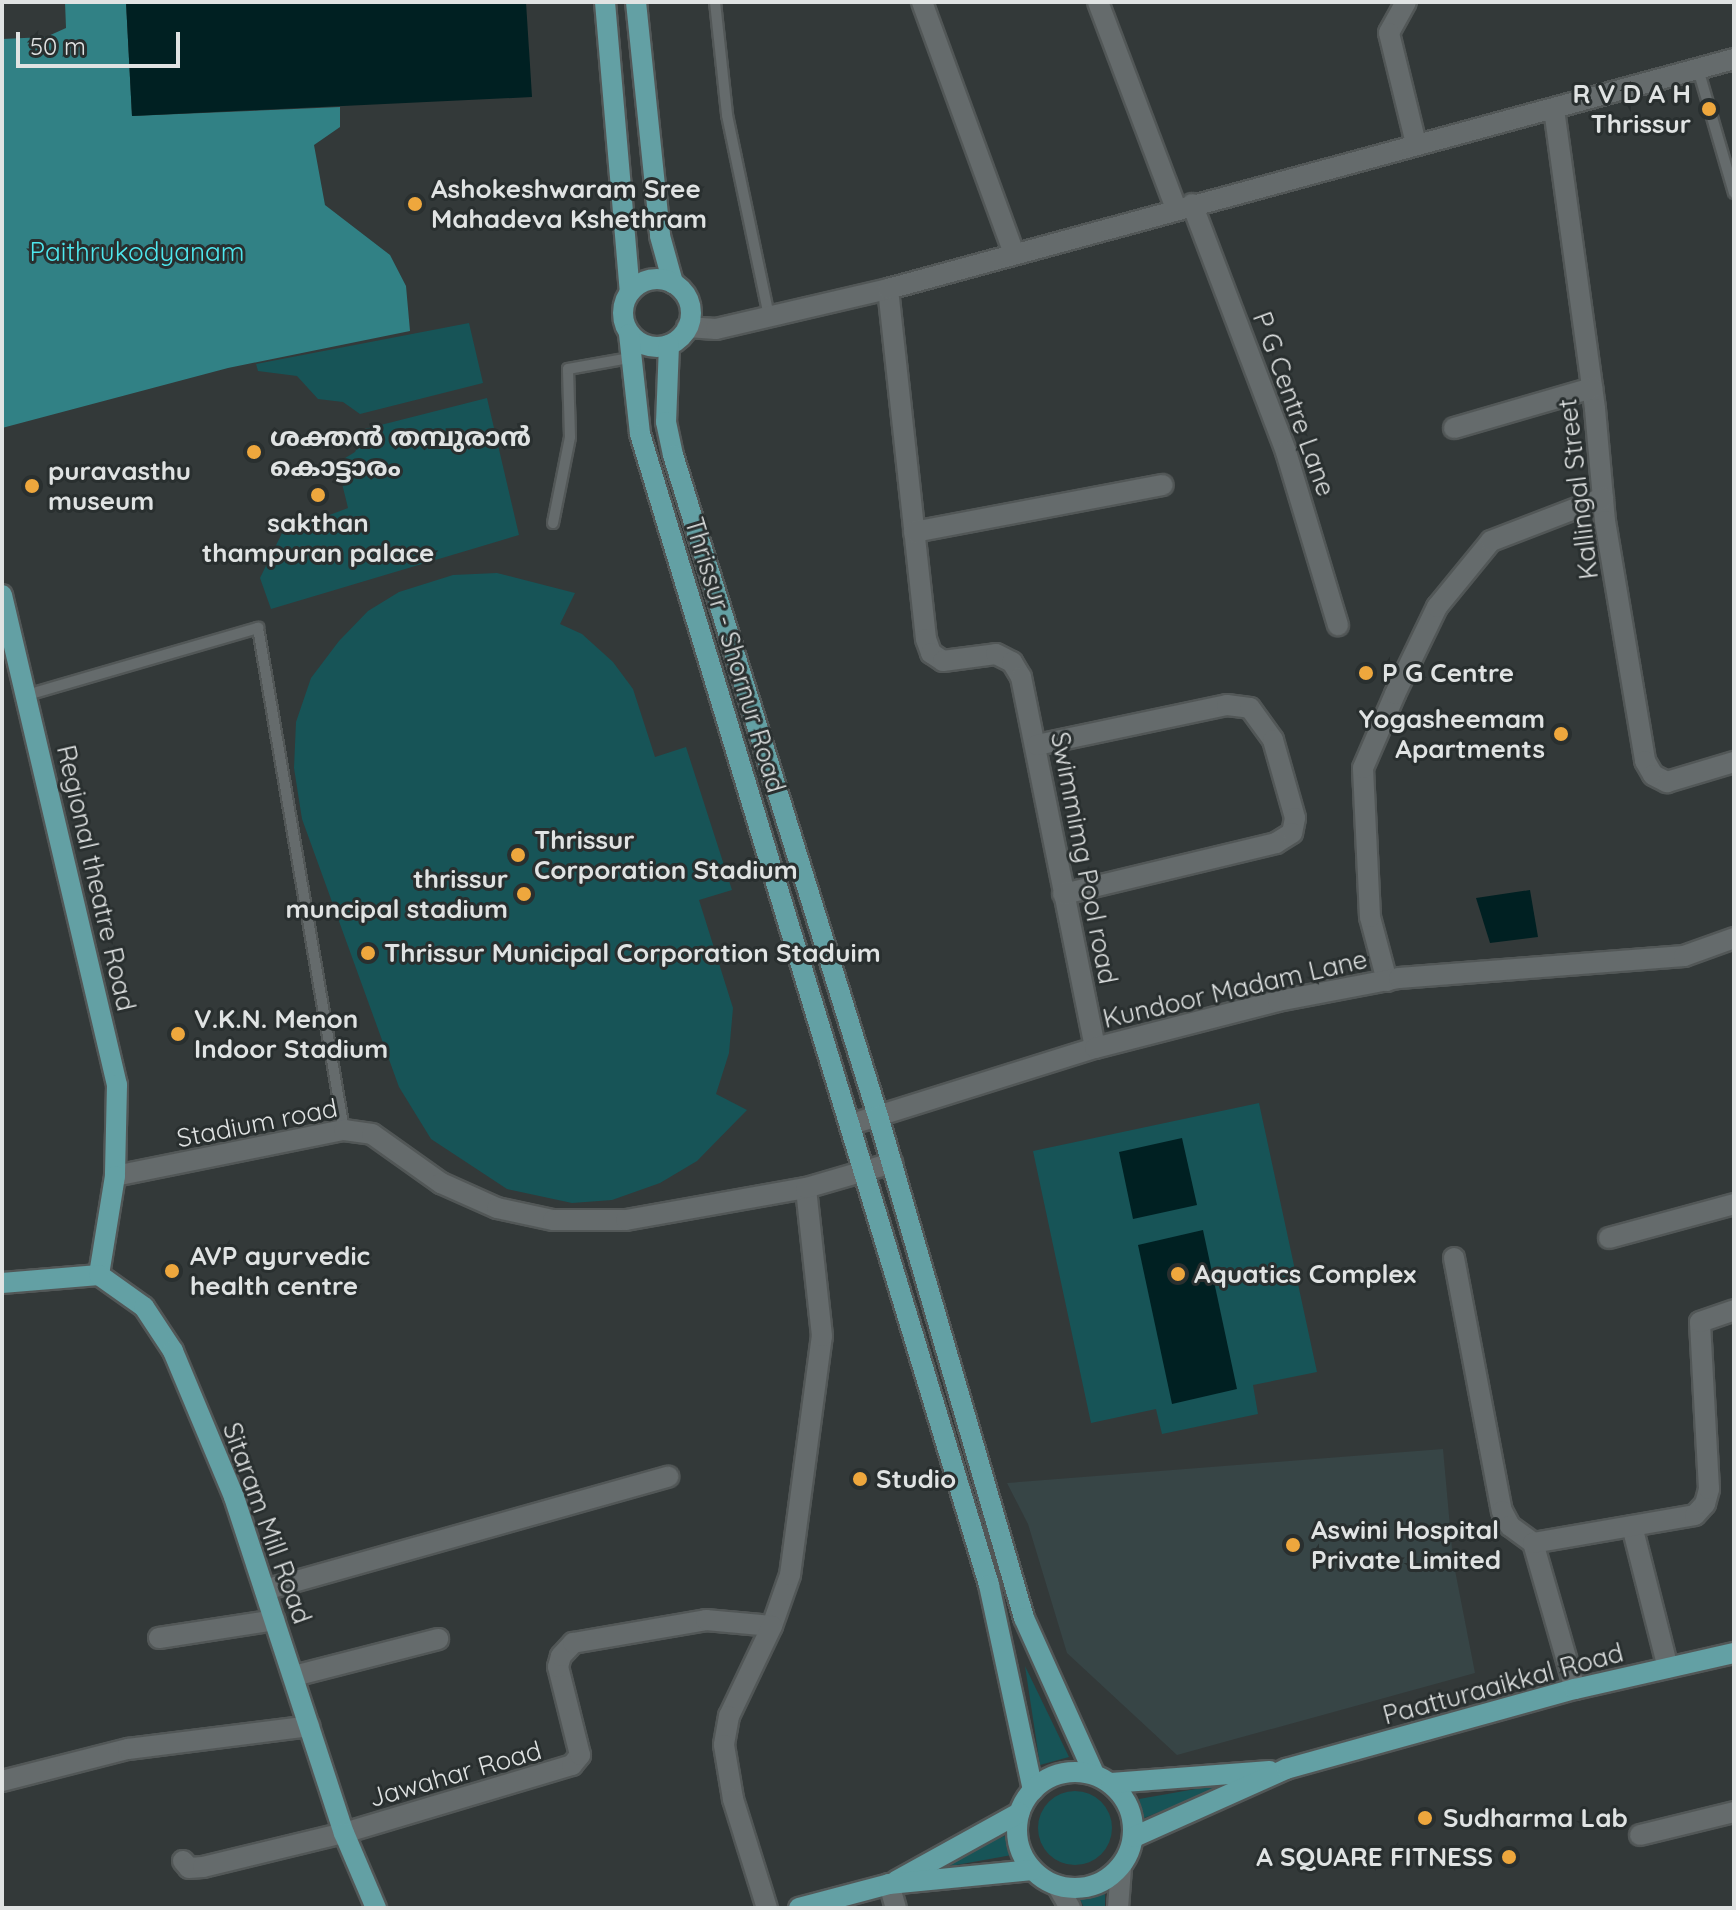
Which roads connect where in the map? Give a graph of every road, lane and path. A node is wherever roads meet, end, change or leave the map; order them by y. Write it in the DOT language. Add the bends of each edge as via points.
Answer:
graph roads {
  1 [pos="605,2"];
  2 [pos="636,2"];
  3 [pos="715,2"];
  4 [pos="922,2"];
  5 [pos="1098,2"];
  6 [pos="1406,2"];
  7 [pos="1734,59"];
  8 [pos="1698,69"];
  9 [pos="1554,109"];
  10 [pos="1416,144"];
  11 [pos="1734,193"];
  12 [pos="1184,206"];
  13 [pos="1013,251"];
  14 [pos="673,283"];
  15 [pos="888,289"];
  16 [pos="630,291"];
  17 [pos="769,316"];
  18 [pos="687,327"];
  19 [pos="629,334"];
  20 [pos="669,345"];
  21 [pos="630,358"];
  22 [pos="1592,388"];
  23 [pos="1454,428"];
  24 [pos="1163,485"];
  25 [pos="1603,498"];
  26 [pos="553,523"];
  27 [pos="914,532"];
  28 [pos="2,599"];
  29 [pos="1338,625"];
  30 [pos="27,695"];
  31 [pos="1037,745"];
  32 [pos="1734,762"];
  33 [pos="1063,894"];
  34 [pos="1734,938"];
  35 [pos="1387,981"];
  36 [pos="1095,1048"];
  37 [pos="878,1116"];
  38 [pos="852,1124"];
  39 [pos="344,1130"];
  40 [pos="892,1163"];
  41 [pos="866,1172"];
  42 [pos="115,1176"];
  43 [pos="806,1188"];
  44 [pos="1734,1204"];
  45 [pos="1609,1238"];
  46 [pos="1454,1258"];
  47 [pos="99,1275"];
  48 [pos="2,1283"];
  49 [pos="1734,1310"];
  50 [pos="940,1329"];
  51 [pos="915,1335"];
  52 [pos="668,1477"];
  53 [pos="1632,1526"];
  54 [pos="1533,1543"];
  55 [pos="1006,1555"];
  56 [pos="982,1563"];
  57 [pos="265,1590"];
  58 [pos="275,1620"];
  59 [pos="772,1626"];
  60 [pos="159,1638"];
  61 [pos="438,1639"];
  62 [pos="1734,1653"];
  63 [pos="1668,1668"];
  64 [pos="294,1676"];
  65 [pos="1575,1689"];
  66 [pos="310,1726"];
  67 [pos="1286,1769"];
  68 [pos="1102,1779"];
  69 [pos="2,1781"];
  70 [pos="1033,1790"];
  71 [pos="1734,1812"];
  72 [pos="1019,1813"];
  73 [pos="344,1833"];
  74 [pos="1640,1835"];
  75 [pos="1134,1837"];
  76 [pos="183,1861"];
  77 [pos="1121,1868"];
  78 [pos="1032,1870"];
  79 [pos="889,1884"];
  80 [pos="1058,1887"];
  81 [pos="376,1908"];
  82 [pos="767,1908"];
  83 [pos="799,1908"];
  84 [pos="896,1908"];
  85 [pos="1070,1908"];
  86 [pos="1118,1908"];
  1 -- 16 [label="main road"];
  2 -- 14 [label="main road" via="660,236"];
  3 -- 17 [label="lane" via="727,115"];
  4 -- 13 [label="street"];
  5 -- 12 [label="street, P G Centre Lane"];
  6 -- 10 [label="street" via="1389,33"];
  7 -- 8 [label="street"];
  8 -- 9 [label="street"];
  8 -- 11 [label="lane"];
  9 -- 10 [label="street"];
  9 -- 22 [label="street, Kallingal Street"];
  10 -- 12 [label="street"];
  12 -- 13 [label="street"];
  12 -- 29 [label="street, P G Centre Lane" via="1286,452"];
  13 -- 15 [label="street"];
  14 -- 16 [label="main road" via="650,279"];
  14 -- 18 [label="main road" via="688,299"];
  15 -- 17 [label="street"];
  15 -- 27 [label="street"];
  16 -- 19 [label="main road" via="622,313"];
  17 -- 18 [label="street" via="716,329"];
  18 -- 20 [label="main road"];
  19 -- 20 [label="main road" via="648,346"];
  19 -- 21 [label="main road, Thrissur - Shornur Road"];
  20 -- 37 [label="main road" via="666,422 673,455"];
  21 -- 26 [label="lane" via="568,369 570,437"];
  21 -- 38 [label="main road, Thrissur - Shornur Road" via="640,434"];
  22 -- 23 [label="street"];
  22 -- 25 [label="street, Kallingal Street"];
  24 -- 27 [label="street"];
  25 -- 32 [label="street, Kallingal Street" via="1645,761 1653,775 1667,782"];
  25 -- 35 [label="street" via="1491,541 1437,607 1395,694 1363,768 1370,917"];
  27 -- 31 [label="street, Swimmimg Pool road" via="931,653 943,661 996,654 1012,662 1021,677"];
  28 -- 30 [label="main road, Regional theatre Road"];
  30 -- 39 [label="lane" via="258,628"];
  30 -- 42 [label="main road, Regional theatre Road" via="117,1085"];
  31 -- 33 [label="street, Swimmimg Pool road"];
  31 -- 33 [label="street" via="1227,705 1250,708 1273,740 1295,818 1292,833 1276,843"];
  33 -- 36 [label="street, Swimmimg Pool road"];
  34 -- 35 [label="street, Kundoor Madam Lane" via="1684,956"];
  35 -- 36 [label="street, Kundoor Madam Lane" via="1278,1001"];
  36 -- 37 [label="street, Kundoor Madam Lane"];
  37 -- 38 [label="street, Kundoor Madam Lane"];
  37 -- 40 [label="main road"];
  38 -- 41 [label="main road, Thrissur - Shornur Road"];
  39 -- 42 [label="street, Stadium road"];
  39 -- 43 [label="street, Stadium road" via="372,1134 441,1183 497,1208 553,1220 626,1220"];
  40 -- 41 [label="street, Stadium road"];
  40 -- 50 [label="main road"];
  41 -- 43 [label="street, Stadium road"];
  41 -- 51 [label="main road, Thrissur - Shornur Road"];
  42 -- 47 [label="main road"];
  43 -- 59 [label="street" via="822,1336 790,1575"];
  44 -- 45 [label="street"];
  46 -- 54 [label="street" via="1502,1511 1510,1526"];
  47 -- 48 [label="main road"];
  47 -- 57 [label="main road, Sitaram Mill Road" via="144,1307 173,1351"];
  49 -- 53 [label="street" via="1700,1322 1709,1489 1705,1504 1695,1515"];
  50 -- 51 [label="main road"];
  50 -- 55 [label="main road"];
  51 -- 56 [label="main road, Thrissur - Shornur Road"];
  52 -- 57 [label="street"];
  53 -- 54 [label="street"];
  53 -- 63 [label="street"];
  54 -- 65 [label="street"];
  55 -- 56 [label="main road"];
  55 -- 68 [label="main road" via="1035,1648"];
  56 -- 70 [label="main road, Thrissur - Shornur Road"];
  57 -- 58 [label="main road, Sitaram Mill Road"];
  58 -- 60 [label="street"];
  58 -- 64 [label="main road, Sitaram Mill Road"];
  59 -- 73 [label="street, Jawahar Road" via="706,1620 573,1643 558,1667 580,1755 572,1765"];
  59 -- 82 [label="street" via="729,1716 724,1745 733,1799"];
  61 -- 64 [label="street"];
  62 -- 63 [label="main road, Paatturaaikkal Road"];
  63 -- 65 [label="main road, Paatturaaikkal Road"];
  64 -- 66 [label="main road, Sitaram Mill Road"];
  65 -- 67 [label="main road, Paatturaaikkal Road"];
  66 -- 69 [label="street" via="128,1749"];
  66 -- 73 [label="main road, Sitaram Mill Road"];
  67 -- 68 [label="main road"];
  67 -- 75 [label="main road"];
  68 -- 70 [label="main road" via="1061,1773"];
  68 -- 75 [label="main road" via="1125,1798"];
  70 -- 72 [label="main road"];
  71 -- 74 [label="street"];
  72 -- 78 [label="main road" via="1021,1853"];
  72 -- 79 [label="main road"];
  73 -- 76 [label="street" via="203,1867 189,1868"];
  73 -- 81 [label="main road, Sitaram Mill Road"];
  75 -- 77 [label="main road"];
  77 -- 80 [label="main road" via="1092,1887"];
  77 -- 86 [label="street"];
  78 -- 79 [label="main road"];
  78 -- 80 [label="main road"];
  79 -- 83 [label="main road"];
  79 -- 84 [label="street"];
  80 -- 85 [label="street"];
}
